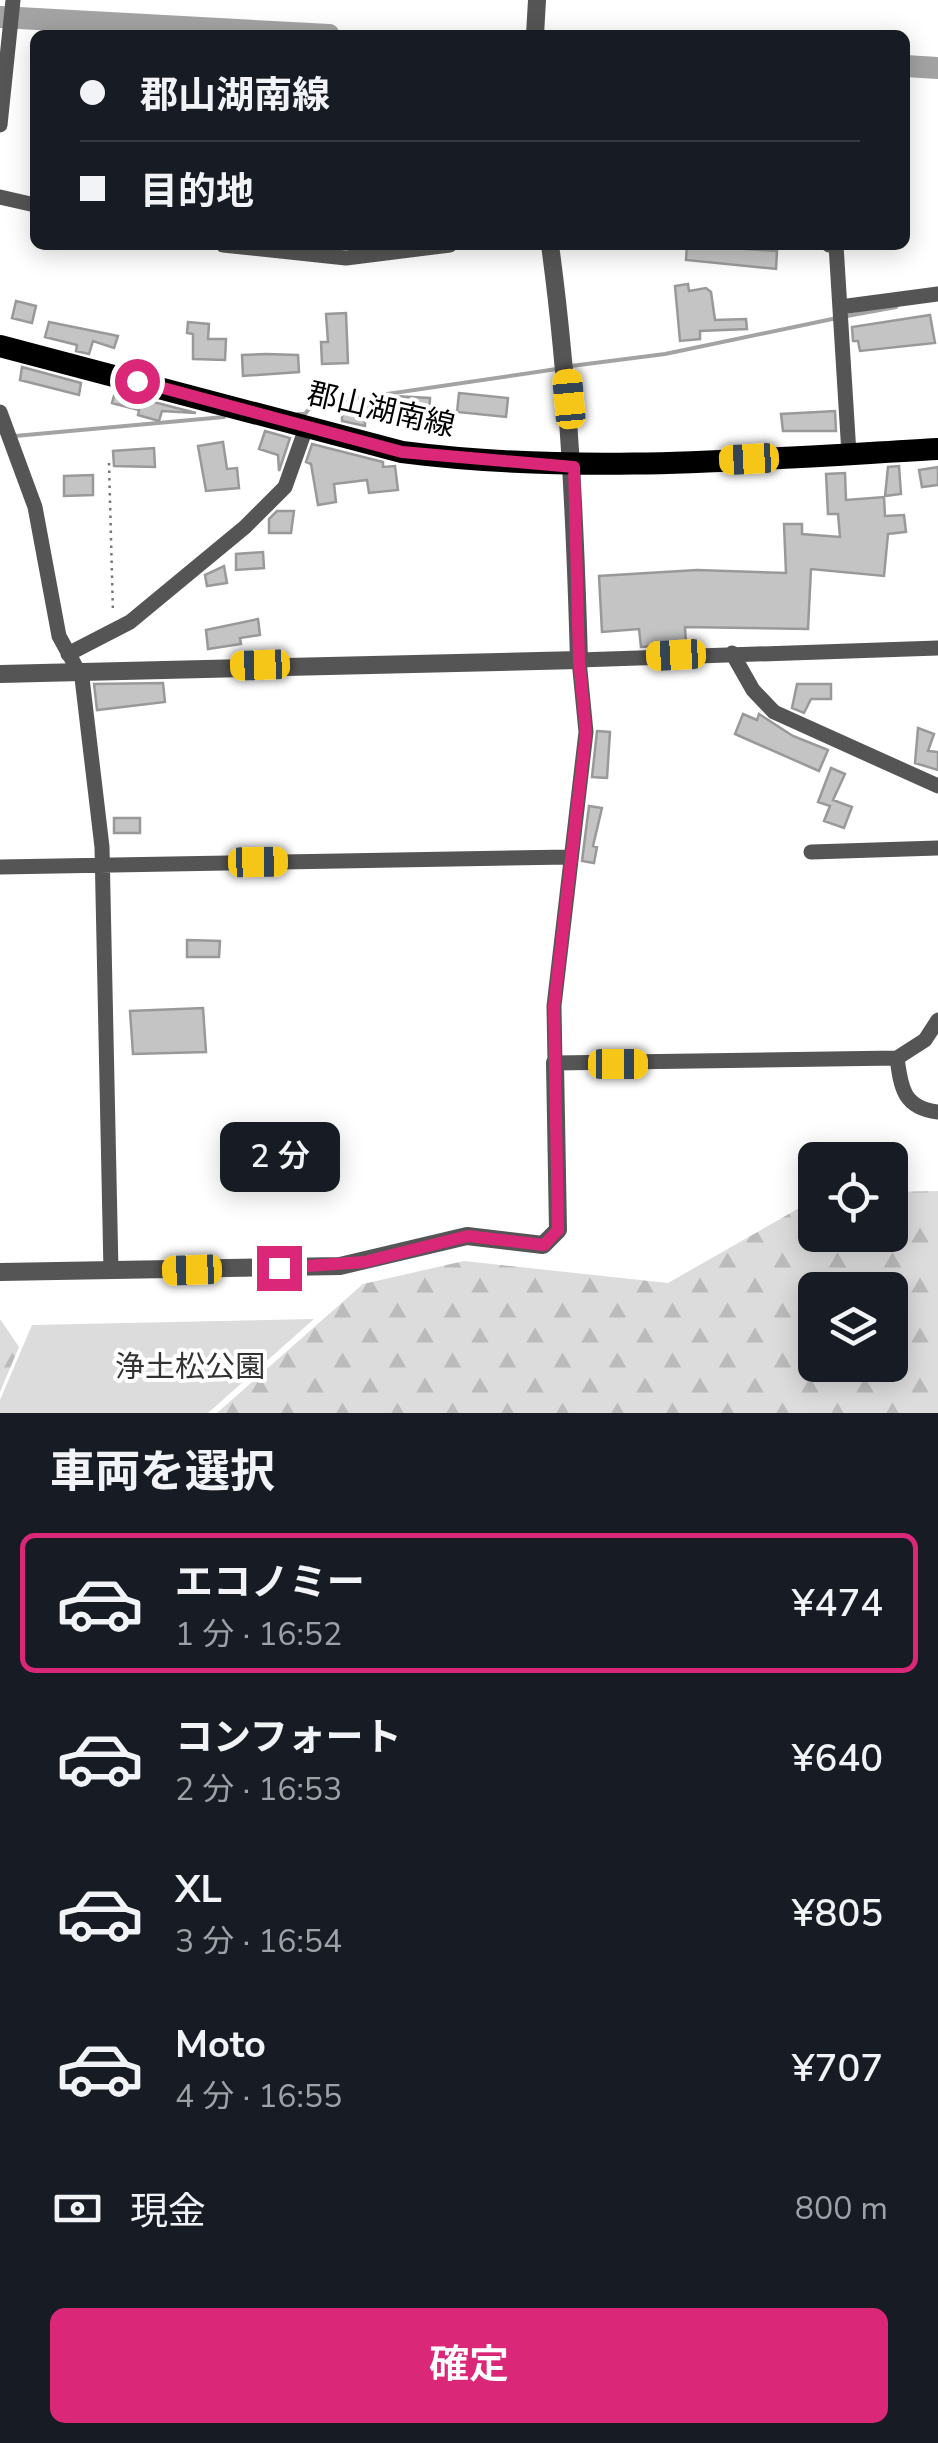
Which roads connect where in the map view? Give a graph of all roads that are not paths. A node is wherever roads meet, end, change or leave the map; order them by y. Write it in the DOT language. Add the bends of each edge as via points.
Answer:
graph roads {
  1 [pos="537,0"];
  2 [pos="12,4"];
  3 [pos="535,30"];
  4 [pos="0,125"];
  5 [pos="0,197"];
  6 [pos="30,204"];
  7 [pos="271,250"];
  8 [pos="410,250"];
  9 [pos="551,250"];
  10 [pos="836,250"];
  11 [pos="938,294"];
  12 [pos="840,306"];
  13 [pos="0,346"];
  14 [pos="0,412"];
  15 [pos="307,425"];
  16 [pos="938,449"];
  17 [pos="850,454"];
  18 [pos="574,467"];
  19 [pos="938,648"];
  20 [pos="732,653"];
  21 [pos="68,654"];
  22 [pos="579,660"];
  23 [pos="80,670"];
  24 [pos="0,674"];
  25 [pos="938,786"];
  26 [pos="938,848"];
  27 [pos="811,852"];
  28 [pos="570,857"];
  29 [pos="102,865"];
  30 [pos="0,867"];
  31 [pos="938,1020"];
  32 [pos="896,1058"];
  33 [pos="555,1063"];
  34 [pos="938,1112"];
  35 [pos="0,1272"];
  36 [pos="111,1272"];
  1 -- 3 [label="street"];
  2 -- 4 [label="street"];
  5 -- 6 [label="street"];
  7 -- 8 [label="street" via="346,258"];
  9 -- 18 [label="street"];
  10 -- 12 [label="street"];
  11 -- 12 [label="street"];
  12 -- 17 [label="street"];
  13 -- 15 [label="main road, 郡山湖南線"];
  14 -- 21 [label="street" via="35,507 56,627"];
  15 -- 18 [label="main road, 郡山湖南線" via="402,452"];
  15 -- 21 [label="street" via="278,495 158,601"];
  16 -- 17 [label="main road, 郡山湖南線"];
  17 -- 18 [label="main road, 郡山湖南線"];
  18 -- 22 [label="street"];
  19 -- 20 [label="street"];
  20 -- 22 [label="street"];
  20 -- 25 [label="street" via="774,712"];
  21 -- 23 [label="street"];
  22 -- 23 [label="street"];
  22 -- 28 [label="street" via="586,732"];
  23 -- 24 [label="street"];
  23 -- 29 [label="street"];
  26 -- 27 [label="street"];
  28 -- 29 [label="street"];
  28 -- 33 [label="street" via="554,1006"];
  29 -- 30 [label="street"];
  29 -- 36 [label="street"];
  31 -- 32 [label="street" via="925,1040"];
  32 -- 33 [label="street"];
  32 -- 34 [label="street" via="908,1100"];
  33 -- 36 [label="street" via="558,1230 544,1245 468,1236 340,1266"];
  35 -- 36 [label="street"];
}
